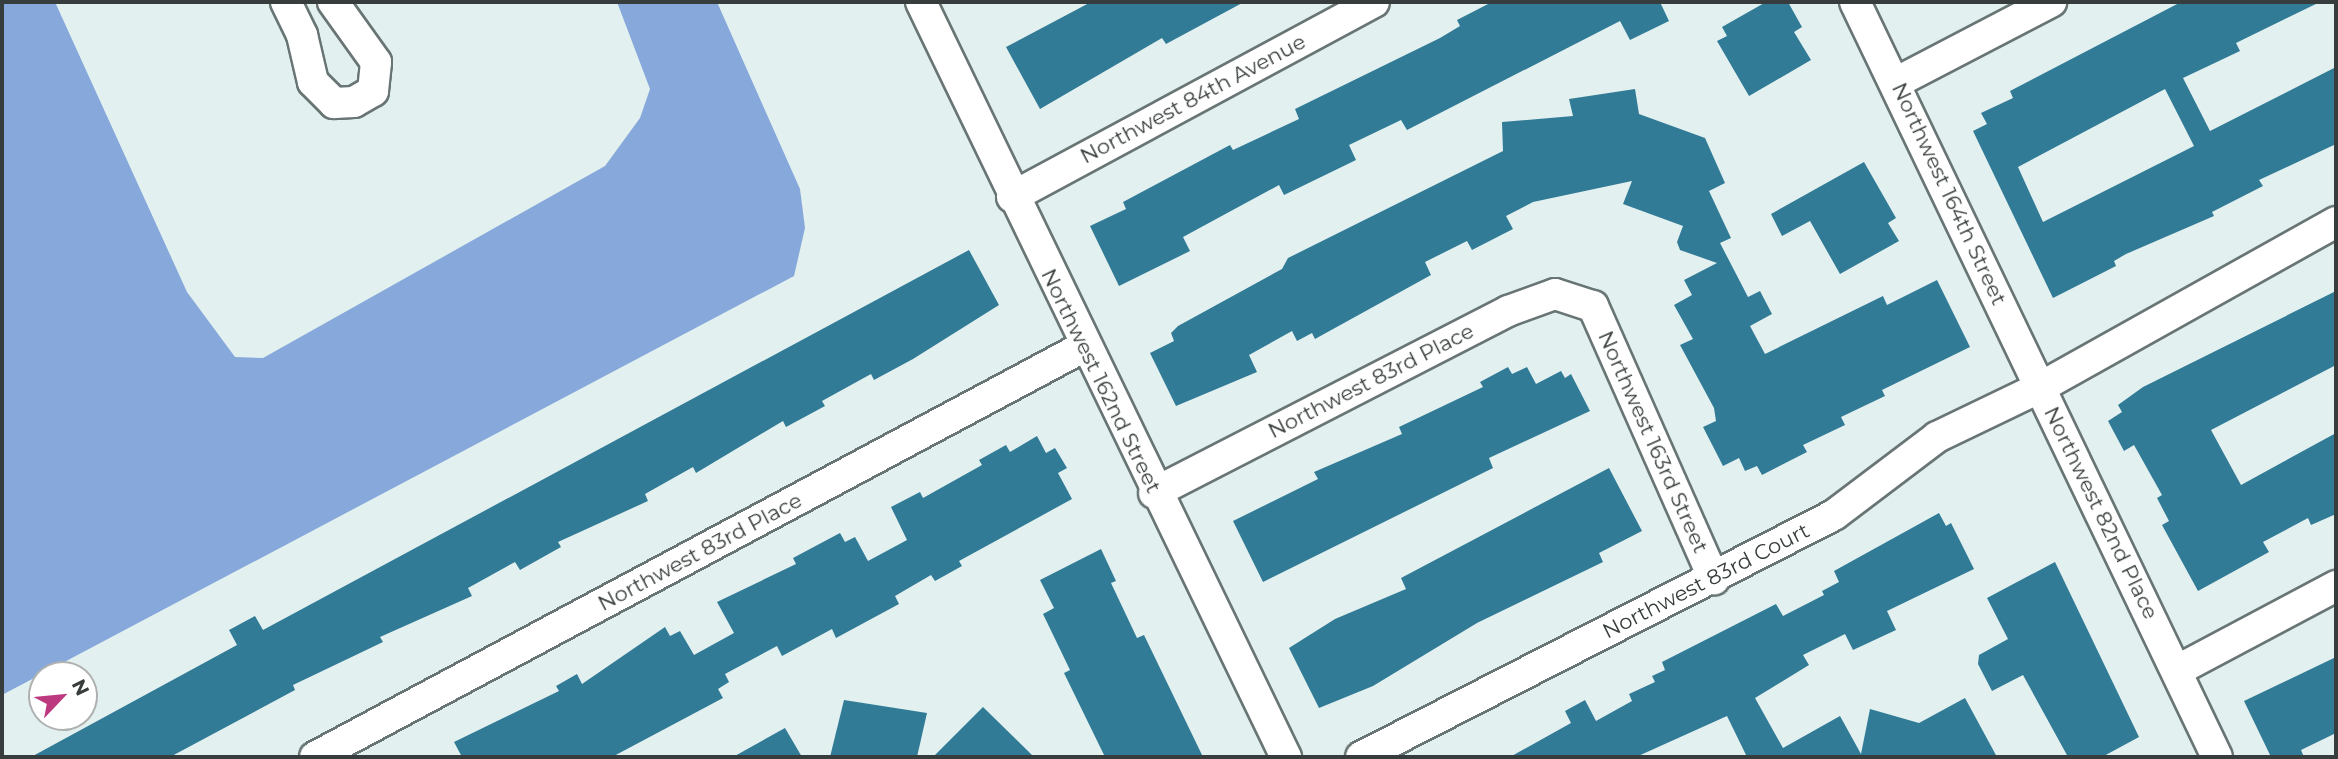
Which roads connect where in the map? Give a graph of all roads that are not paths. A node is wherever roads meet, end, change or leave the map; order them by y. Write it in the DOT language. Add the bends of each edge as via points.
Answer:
graph roads {
  1 [pos="286,2"];
  2 [pos="333,2"];
  3 [pos="921,2"];
  4 [pos="1374,2"];
  5 [pos="1855,2"];
  6 [pos="2051,2"];
  7 [pos="1897,82"];
  8 [pos="1012,197"];
  9 [pos="2336,222"];
  10 [pos="1593,306"];
  11 [pos="1086,346"];
  12 [pos="2039,388"];
  13 [pos="1154,493"];
  14 [pos="1714,579"];
  15 [pos="2336,586"];
  16 [pos="2178,670"];
  17 [pos="315,757"];
  18 [pos="1286,757"];
  19 [pos="1361,757"];
  20 [pos="2217,757"];
  1 -- 2 [label="street" via="302,35 313,82 334,103 354,103 373,91 376,62"];
  3 -- 8 [label="street, Northwest 162nd Street"];
  4 -- 8 [label="street, Northwest 84th Avenue"];
  5 -- 7 [label="street, Northwest 164th Street"];
  6 -- 7 [label="street"];
  7 -- 12 [label="street, Northwest 164th Street"];
  8 -- 11 [label="street, Northwest 162nd Street"];
  9 -- 12 [label="street, Northwest 82nd Place"];
  10 -- 13 [label="street, Northwest 83rd Place" via="1555,294 1508,311"];
  10 -- 14 [label="street, Northwest 163rd Street"];
  11 -- 13 [label="street, Northwest 162nd Street"];
  11 -- 17 [label="street, Northwest 83rd Place"];
  12 -- 14 [label="street, Northwest 83rd Court" via="1937,438 1835,514"];
  12 -- 16 [label="street, Northwest 82nd Place"];
  13 -- 18 [label="street, Northwest 162nd Street"];
  14 -- 19 [label="street, Northwest 83rd Court"];
  15 -- 16 [label="street"];
  16 -- 20 [label="street"];
}
